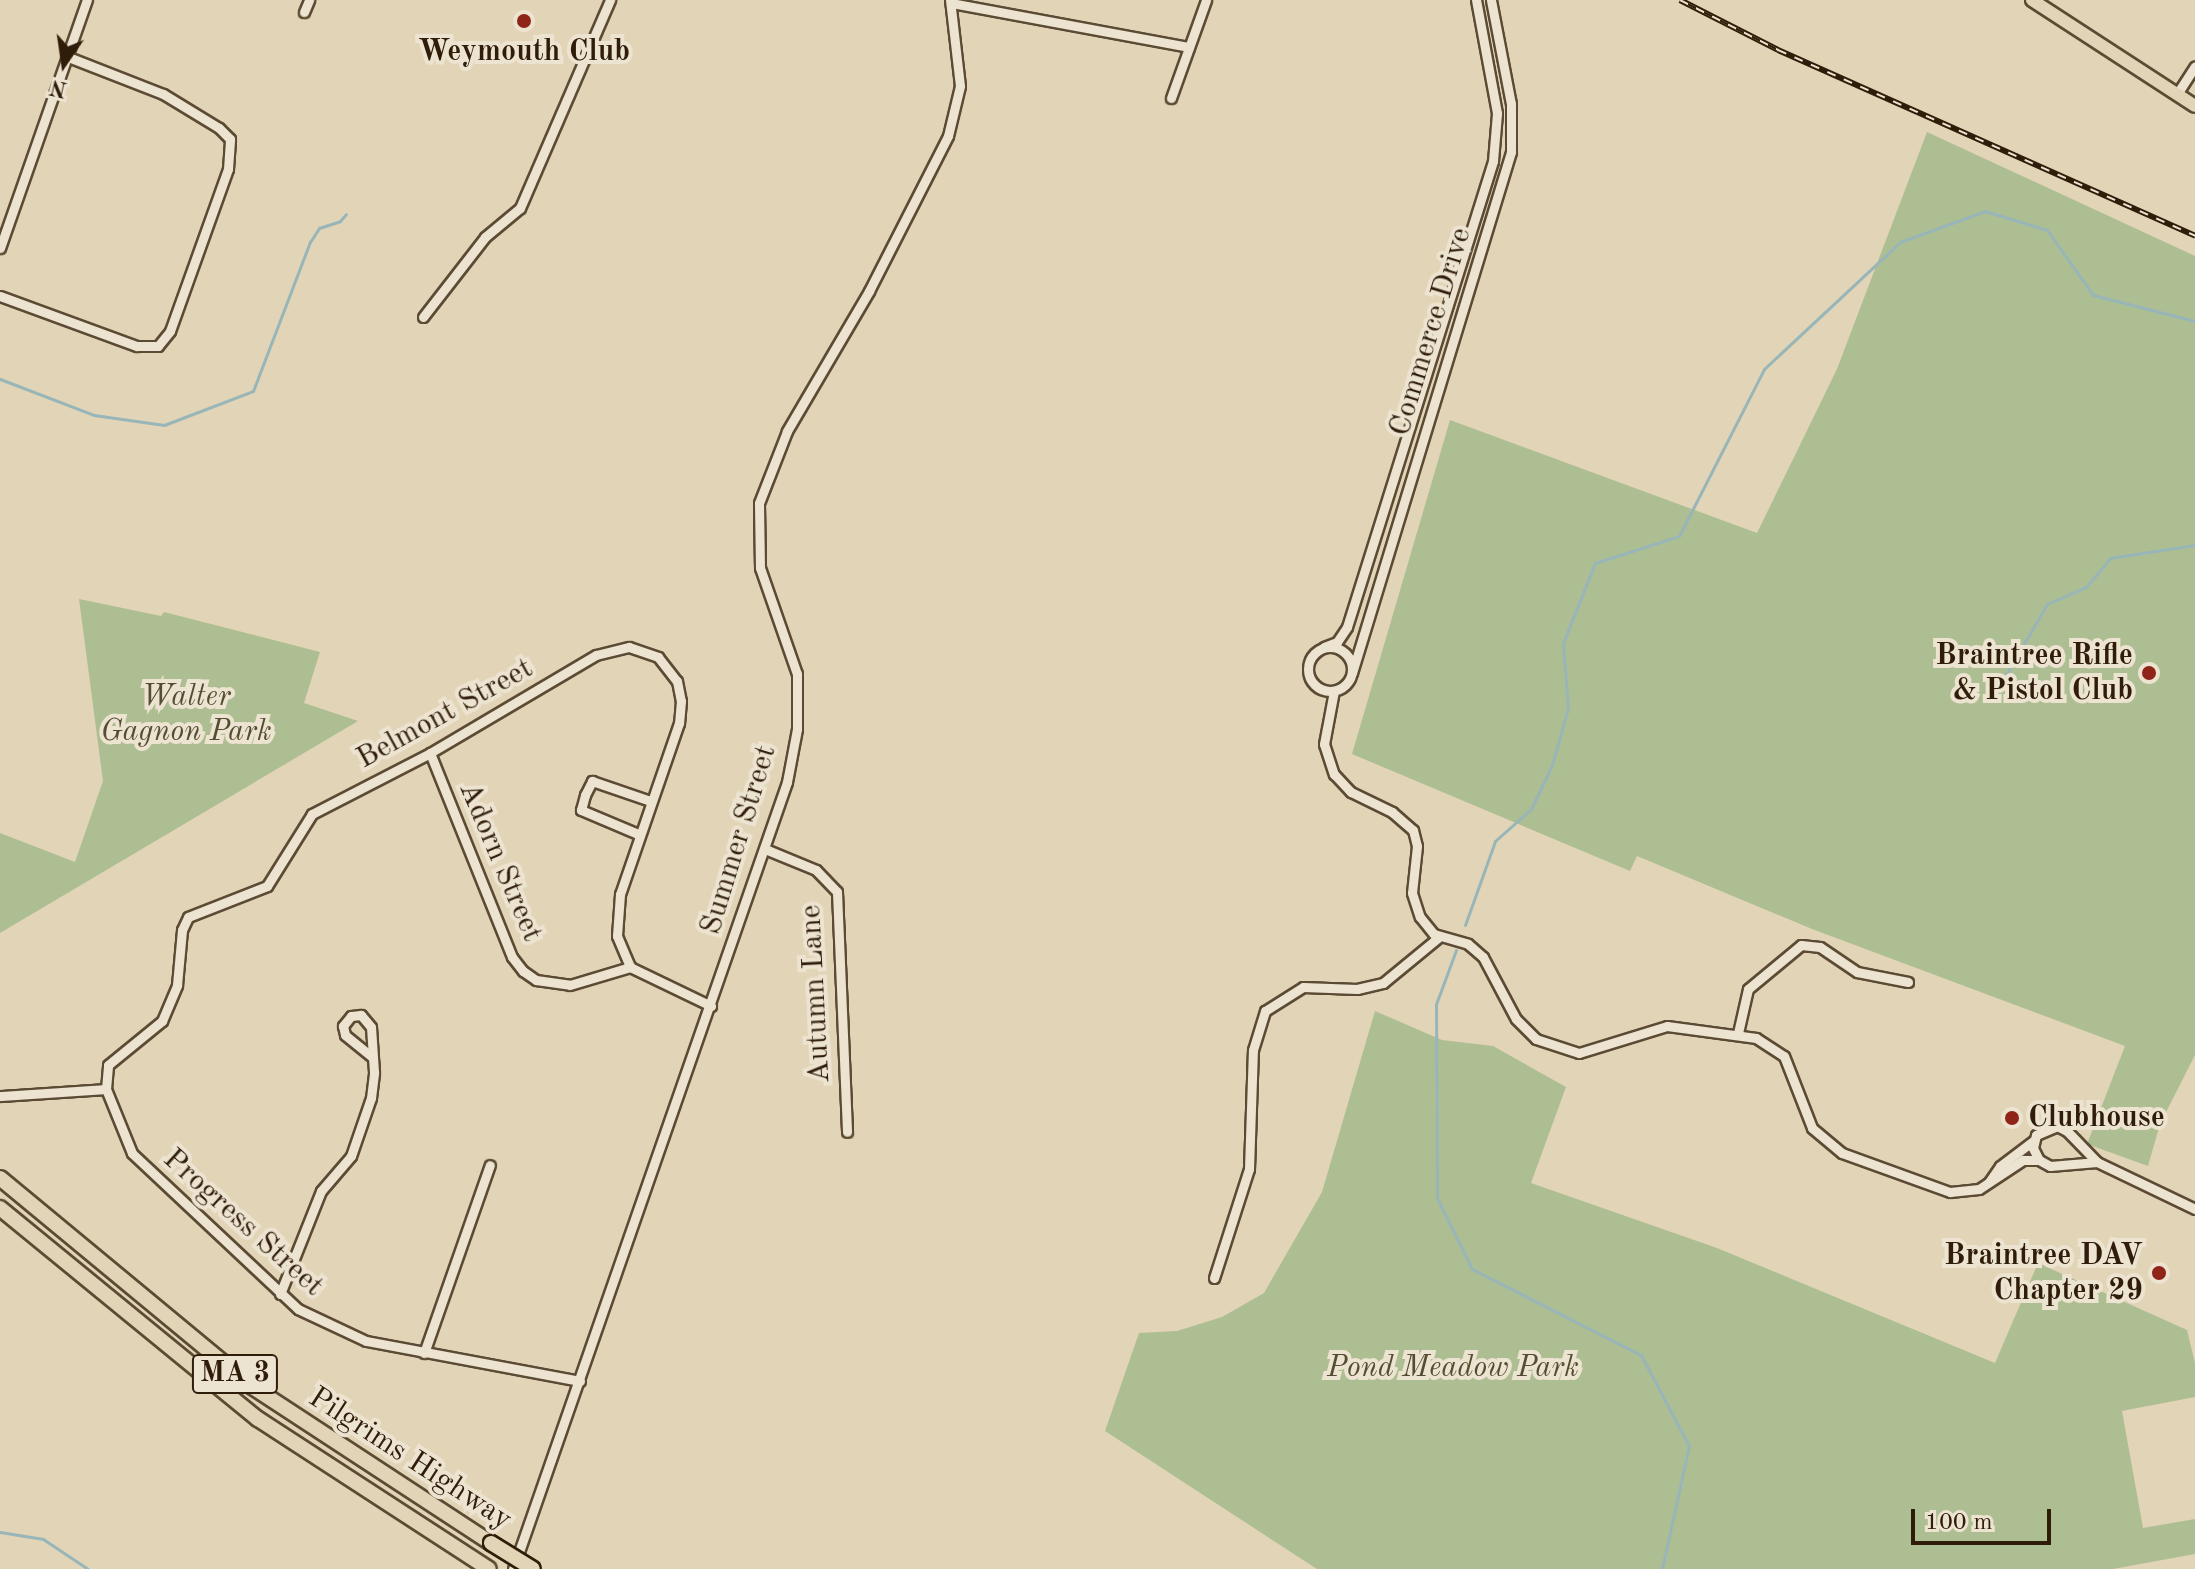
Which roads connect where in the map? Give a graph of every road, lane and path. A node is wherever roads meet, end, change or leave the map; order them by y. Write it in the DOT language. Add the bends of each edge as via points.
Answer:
graph roads {
  1 [pos="87,0"];
  2 [pos="309,0"];
  3 [pos="610,0"];
  4 [pos="1206,0"];
  5 [pos="1476,0"];
  6 [pos="1491,0"];
  7 [pos="2032,0"];
  8 [pos="950,2"];
  9 [pos="304,12"];
  10 [pos="1189,47"];
  11 [pos="68,57"];
  12 [pos="1503,63"];
  13 [pos="1488,66"];
  14 [pos="2195,66"];
  15 [pos="2177,94"];
  16 [pos="1171,98"];
  17 [pos="2195,106"];
  18 [pos="0,248"];
  19 [pos="0,296"];
  20 [pos="423,317"];
  21 [pos="1324,647"];
  22 [pos="1352,673"];
  23 [pos="1334,691"];
  24 [pos="430,753"];
  25 [pos="650,801"];
  26 [pos="638,834"];
  27 [pos="765,849"];
  28 [pos="1439,937"];
  29 [pos="630,967"];
  30 [pos="1908,982"];
  31 [pos="711,1006"];
  32 [pos="1738,1033"];
  33 [pos="372,1057"];
  34 [pos="106,1089"];
  35 [pos="0,1096"];
  36 [pos="847,1132"];
  37 [pos="2033,1141"];
  38 [pos="2039,1160"];
  39 [pos="2097,1162"];
  40 [pos="490,1165"];
  41 [pos="0,1178"];
  42 [pos="1989,1182"];
  43 [pos="0,1208"];
  44 [pos="2195,1209"];
  45 [pos="1214,1278"];
  46 [pos="280,1294"];
  47 [pos="424,1353"];
  48 [pos="580,1381"];
  49 [pos="486,1567"];
  50 [pos="513,1569"];
  51 [pos="533,1569"];
  1 -- 11 [label="street"];
  2 -- 9 [label="street"];
  3 -- 20 [label="street" via="520,208 485,237"];
  4 -- 10 [label="street"];
  5 -- 13 [label="street, Commerce Drive"];
  6 -- 12 [label="street, Commerce Drive"];
  7 -- 15 [label="main road"];
  8 -- 10 [label="street"];
  8 -- 27 [label="street, Summer Street" via="960,86 948,136 869,291 787,431 759,503 760,568 793,651 798,704 793,755"];
  10 -- 16 [label="street"];
  11 -- 18 [label="street"];
  11 -- 19 [label="street" via="163,94 219,128 230,139 228,169 170,331 158,346 137,346"];
  12 -- 13 [label="street"];
  12 -- 22 [label="street, Commerce Drive" via="1512,112 1509,159"];
  13 -- 21 [label="street, Commerce Drive" via="1497,121 1491,168 1347,627 1340,640"];
  14 -- 15 [label="street"];
  15 -- 17 [label="main road"];
  21 -- 22 [label="street" via="1345,653"];
  21 -- 23 [label="street" via="1312,655 1309,677 1319,688"];
  22 -- 23 [label="street"];
  23 -- 28 [label="street" via="1324,738 1328,764 1351,792 1397,815 1415,834 1413,899 1422,921"];
  24 -- 25 [label="street, Belmont Street" via="596,655 629,647 658,657 677,681 681,701 679,723"];
  24 -- 29 [label="street, Adorn Street" via="512,957 523,971 536,980 570,985"];
  24 -- 34 [label="street, Belmont Street" via="312,814 267,886 188,917 170,1005 152,1033 108,1065"];
  25 -- 26 [label="street, Belmont Street"];
  25 -- 26 [label="street" via="592,781 585,795 581,810"];
  26 -- 29 [label="street, Belmont Street" via="616,910 617,936"];
  27 -- 31 [label="street, Summer Street"];
  27 -- 36 [label="street, Autumn Lane" via="816,870 837,892"];
  28 -- 32 [label="street" via="1478,952 1521,1025 1554,1048 1591,1052 1667,1026"];
  28 -- 45 [label="street" via="1401,973 1377,985 1303,987 1268,1006 1253,1050 1249,1169"];
  29 -- 31 [label="street"];
  30 -- 32 [label="street" via="1857,972 1820,947 1801,945 1748,989"];
  31 -- 48 [label="street, Summer Street"];
  32 -- 42 [label="street" via="1781,1052 1809,1124 1837,1151 1947,1192 1975,1190"];
  33 -- 33 [label="street" via="345,1035 343,1026 351,1016 369,1021"];
  33 -- 46 [label="street" via="371,1098 356,1144 321,1191"];
  34 -- 35 [label="street"];
  34 -- 46 [label="street, Progress Street" via="132,1153"];
  37 -- 38 [label="street"];
  37 -- 39 [label="street" via="2045,1127 2063,1127"];
  37 -- 42 [label="street" via="2000,1166"];
  38 -- 39 [label="street" via="2050,1166"];
  38 -- 42 [label="street" via="2023,1160"];
  39 -- 44 [label="street"];
  40 -- 47 [label="street"];
  41 -- 51 [label="highway, Pilgrims Highway / MA 3, bridge" via="258,1391"];
  43 -- 49 [label="highway, Pilgrims Highway / MA 3" via="258,1419"];
  46 -- 47 [label="street, Progress Street" via="350,1337"];
  47 -- 48 [label="street, Progress Street"];
  48 -- 50 [label="street, Summer Street"];
}
